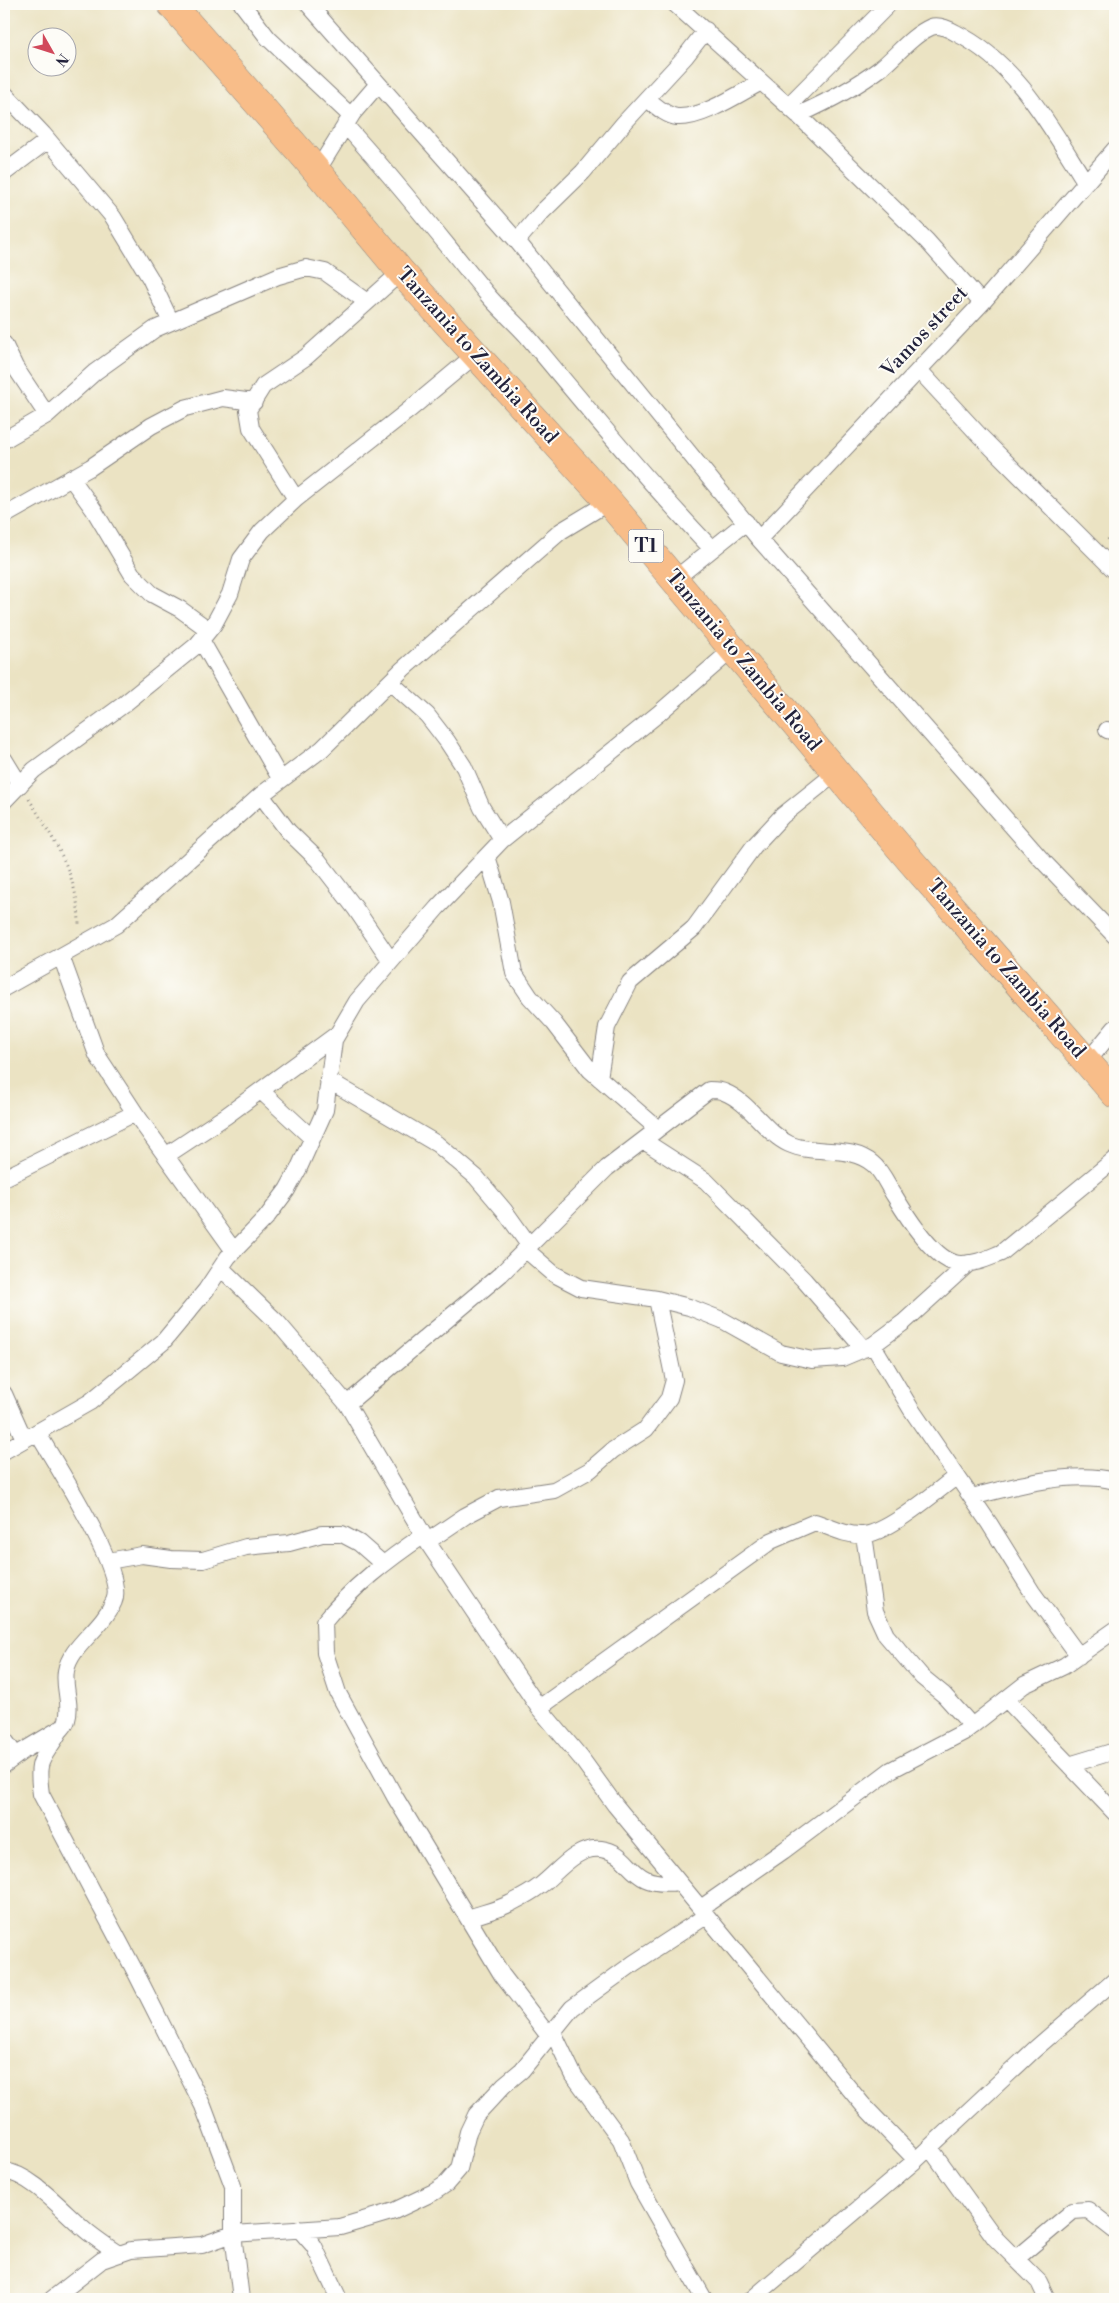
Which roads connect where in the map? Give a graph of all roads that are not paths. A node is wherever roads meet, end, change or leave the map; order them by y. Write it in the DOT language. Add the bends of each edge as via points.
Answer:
graph roads {
  1 [pos="171,4"];
  2 [pos="242,4"];
  3 [pos="308,4"];
  4 [pos="675,4"];
  5 [pos="889,4"];
  6 [pos="706,30"];
  7 [pos="761,82"];
  8 [pos="378,84"];
  9 [pos="4,93"];
  10 [pos="647,99"];
  11 [pos="793,110"];
  12 [pos="348,121"];
  13 [pos="48,140"];
  14 [pos="1115,149"];
  15 [pos="316,171"];
  16 [pos="4,174"];
  17 [pos="1086,183"];
  18 [pos="516,241"];
  19 [pos="401,272"];
  20 [pos="367,302"];
  21 [pos="982,303"];
  22 [pos="171,322"];
  23 [pos="4,344"];
  24 [pos="475,355"];
  25 [pos="919,370"];
  26 [pos="254,402"];
  27 [pos="46,415"];
  28 [pos="4,440"];
  29 [pos="72,478"];
  30 [pos="296,498"];
  31 [pos="609,502"];
  32 [pos="4,516"];
  33 [pos="746,522"];
  34 [pos="759,539"];
  35 [pos="712,549"];
  36 [pos="1115,571"];
  37 [pos="675,579"];
  38 [pos="205,635"];
  39 [pos="734,648"];
  40 [pos="390,682"];
  41 [pos="4,760"];
  42 [pos="837,772"];
  43 [pos="282,780"];
  44 [pos="20,785"];
  45 [pos="261,795"];
  46 [pos="4,801"];
  47 [pos="502,840"];
  48 [pos="487,856"];
  49 [pos="1115,936"];
  50 [pos="61,956"];
  51 [pos="391,961"];
  52 [pos="4,988"];
  53 [pos="1115,1028"];
  54 [pos="336,1035"];
  55 [pos="1087,1062"];
  56 [pos="599,1078"];
  57 [pos="328,1080"];
  58 [pos="261,1091"];
  59 [pos="1115,1094"];
  60 [pos="135,1113"];
  61 [pos="658,1129"];
  62 [pos="312,1138"];
  63 [pos="644,1140"];
  64 [pos="167,1155"];
  65 [pos="1115,1159"];
  66 [pos="4,1178"];
  67 [pos="527,1247"];
  68 [pos="234,1251"];
  69 [pos="969,1263"];
  70 [pos="221,1268"];
  71 [pos="657,1299"];
  72 [pos="869,1347"];
  73 [pos="4,1394"];
  74 [pos="347,1404"];
  75 [pos="30,1436"];
  76 [pos="4,1450"];
  77 [pos="957,1476"];
  78 [pos="1115,1481"];
  79 [pos="972,1497"];
  80 [pos="864,1535"];
  81 [pos="426,1538"];
  82 [pos="108,1561"];
  83 [pos="383,1564"];
  84 [pos="1115,1630"];
  85 [pos="1079,1656"];
  86 [pos="1006,1700"];
  87 [pos="538,1708"];
  88 [pos="972,1726"];
  89 [pos="62,1727"];
  90 [pos="4,1739"];
  91 [pos="1115,1752"];
  92 [pos="10,1761"];
  93 [pos="1069,1765"];
  94 [pos="1115,1813"];
  95 [pos="678,1882"];
  96 [pos="703,1912"];
  97 [pos="468,1918"];
  98 [pos="1115,1980"];
  99 [pos="550,2032"];
  100 [pos="930,2148"];
  101 [pos="916,2160"];
  102 [pos="4,2171"];
  103 [pos="299,2228"];
  104 [pos="1115,2231"];
  105 [pos="233,2234"];
  106 [pos="117,2253"];
  107 [pos="1016,2259"];
  108 [pos="52,2299"];
  109 [pos="242,2299"];
  110 [pos="340,2299"];
  111 [pos="704,2299"];
  112 [pos="752,2299"];
  113 [pos="1047,2299"];
  1 -- 15 [label="highway, Tanzania to Zambia Road / T1"];
  2 -- 12 [label="street" via="268,38"];
  3 -- 8 [label="street"];
  4 -- 6 [label="street"];
  5 -- 11 [label="street"];
  6 -- 7 [label="street"];
  6 -- 10 [label="street"];
  7 -- 10 [label="street" via="711,108 686,116 676,117 664,112"];
  7 -- 11 [label="street"];
  8 -- 12 [label="street"];
  8 -- 18 [label="street"];
  9 -- 13 [label="street"];
  10 -- 18 [label="street"];
  11 -- 17 [label="street" via="832,100 880,68 920,33 934,26 946,28 989,54 1023,88"];
  11 -- 21 [label="street" via="927,241"];
  12 -- 15 [label="street"];
  12 -- 35 [label="street" via="488,295 527,336 668,503"];
  13 -- 16 [label="street"];
  13 -- 22 [label="street" via="113,217 150,278"];
  14 -- 17 [label="street, Vamos street"];
  15 -- 19 [label="highway, Tanzania to Zambia Road / T1"];
  17 -- 21 [label="street, Vamos street"];
  18 -- 33 [label="street"];
  19 -- 20 [label="street"];
  19 -- 24 [label="highway, Tanzania to Zambia Road / T1"];
  20 -- 22 [label="street" via="325,272 306,268 278,276"];
  20 -- 26 [label="street" via="306,357 263,386"];
  21 -- 25 [label="street, Vamos street"];
  22 -- 27 [label="street" via="155,329 94,372"];
  23 -- 27 [label="street"];
  24 -- 30 [label="street"];
  24 -- 31 [label="highway, Tanzania to Zambia Road / T1"];
  25 -- 34 [label="street, Vamos street"];
  25 -- 36 [label="street"];
  26 -- 29 [label="street" via="223,398 185,408 151,426"];
  26 -- 30 [label="street" via="248,410 251,428"];
  27 -- 28 [label="street"];
  29 -- 32 [label="street"];
  29 -- 38 [label="street" via="132,574 152,594 180,609"];
  30 -- 38 [label="street" via="241,559 230,594"];
  31 -- 37 [label="highway, Tanzania to Zambia Road / T1"];
  31 -- 40 [label="street" via="562,531"];
  33 -- 34 [label="street"];
  33 -- 35 [label="street"];
  34 -- 49 [label="street" via="1034,851"];
  35 -- 37 [label="street"];
  37 -- 39 [label="highway, Tanzania to Zambia Road / T1"];
  38 -- 43 [label="street"];
  38 -- 44 [label="street" via="123,705 34,770"];
  39 -- 42 [label="highway, Tanzania to Zambia Road / T1"];
  39 -- 47 [label="street"];
  40 -- 43 [label="street" via="322,749"];
  40 -- 47 [label="street" via="427,716 447,741"];
  41 -- 44 [label="street"];
  42 -- 55 [label="highway, Tanzania to Zambia Road / T1"];
  42 -- 56 [label="street" via="782,816 754,846 694,928 630,982 607,1027"];
  43 -- 45 [label="street"];
  44 -- 46 [label="street"];
  45 -- 50 [label="street" via="116,925"];
  45 -- 51 [label="street" via="355,908"];
  47 -- 48 [label="street"];
  48 -- 51 [label="street"];
  48 -- 56 [label="street" via="501,902 514,972 530,997"];
  50 -- 52 [label="street"];
  50 -- 60 [label="street" via="97,1055"];
  51 -- 54 [label="street" via="357,1001"];
  53 -- 55 [label="street"];
  54 -- 57 [label="street"];
  54 -- 58 [label="street"];
  55 -- 59 [label="highway, Tanzania to Zambia Road / T1"];
  56 -- 61 [label="street"];
  57 -- 62 [label="street" via="325,1110"];
  57 -- 67 [label="street" via="437,1144 476,1177 504,1210"];
  58 -- 62 [label="street"];
  58 -- 64 [label="street"];
  60 -- 64 [label="street"];
  60 -- 66 [label="street"];
  61 -- 63 [label="street"];
  61 -- 69 [label="street" via="709,1090 724,1092 790,1145 859,1155 874,1165 903,1210 945,1260"];
  62 -- 68 [label="street" via="287,1190 266,1218"];
  63 -- 67 [label="street" via="607,1168"];
  63 -- 72 [label="street" via="706,1181"];
  64 -- 68 [label="street"];
  65 -- 69 [label="street" via="1001,1253"];
  67 -- 71 [label="street" via="554,1274 582,1288"];
  67 -- 74 [label="street" via="500,1274"];
  68 -- 70 [label="street"];
  69 -- 72 [label="street" via="904,1322"];
  70 -- 74 [label="street" via="278,1323"];
  70 -- 75 [label="street" via="163,1342 90,1402"];
  71 -- 72 [label="street" via="722,1320 781,1353 812,1360 842,1358"];
  71 -- 81 [label="street" via="674,1380 669,1398 646,1429 613,1450 590,1470 554,1490 499,1498"];
  72 -- 77 [label="street"];
  73 -- 75 [label="street"];
  74 -- 81 [label="street"];
  75 -- 76 [label="street"];
  75 -- 82 [label="street" via="82,1510"];
  77 -- 79 [label="street"];
  77 -- 80 [label="street" via="912,1510 883,1528"];
  78 -- 79 [label="street" via="1101,1478 1044,1481"];
  79 -- 85 [label="street" via="1032,1592"];
  80 -- 87 [label="street" via="848,1534 815,1522 772,1541"];
  80 -- 88 [label="street" via="875,1611 886,1635 922,1677 944,1694"];
  81 -- 83 [label="street"];
  81 -- 87 [label="street"];
  82 -- 83 [label="street" via="142,1556 203,1560 246,1547 289,1543 322,1534 342,1534 359,1543"];
  82 -- 89 [label="street" via="116,1598 105,1619 73,1651 65,1672 70,1709"];
  83 -- 97 [label="street" via="344,1598 324,1622 325,1652 338,1692 371,1754"];
  84 -- 85 [label="street"];
  85 -- 86 [label="street" via="1024,1685"];
  86 -- 88 [label="street"];
  86 -- 93 [label="street"];
  87 -- 95 [label="street"];
  88 -- 96 [label="street" via="891,1770"];
  89 -- 92 [label="street"];
  89 -- 105 [label="street" via="42,1756 38,1771 41,1794 203,2106 233,2186"];
  90 -- 92 [label="street"];
  91 -- 93 [label="street"];
  93 -- 94 [label="street"];
  95 -- 96 [label="street"];
  95 -- 97 [label="street" via="653,1883 641,1878 614,1854 601,1849 586,1851 510,1904"];
  96 -- 99 [label="street" via="572,2008"];
  96 -- 101 [label="street" via="863,2105"];
  97 -- 99 [label="street" via="502,1975"];
  98 -- 100 [label="street"];
  99 -- 103 [label="street" via="522,2070 476,2115 459,2168 446,2184 394,2211 340,2227"];
  99 -- 111 [label="street" via="574,2076 620,2140 638,2184"];
  100 -- 101 [label="street"];
  100 -- 107 [label="street" via="995,2238"];
  101 -- 112 [label="street"];
  102 -- 106 [label="street" via="36,2187"];
  103 -- 105 [label="street"];
  103 -- 110 [label="street" via="314,2246"];
  104 -- 107 [label="street" via="1088,2210 1073,2211"];
  105 -- 106 [label="street" via="202,2245"];
  105 -- 109 [label="street"];
  106 -- 108 [label="street" via="102,2260"];
  107 -- 113 [label="street" via="1039,2282"];
}
